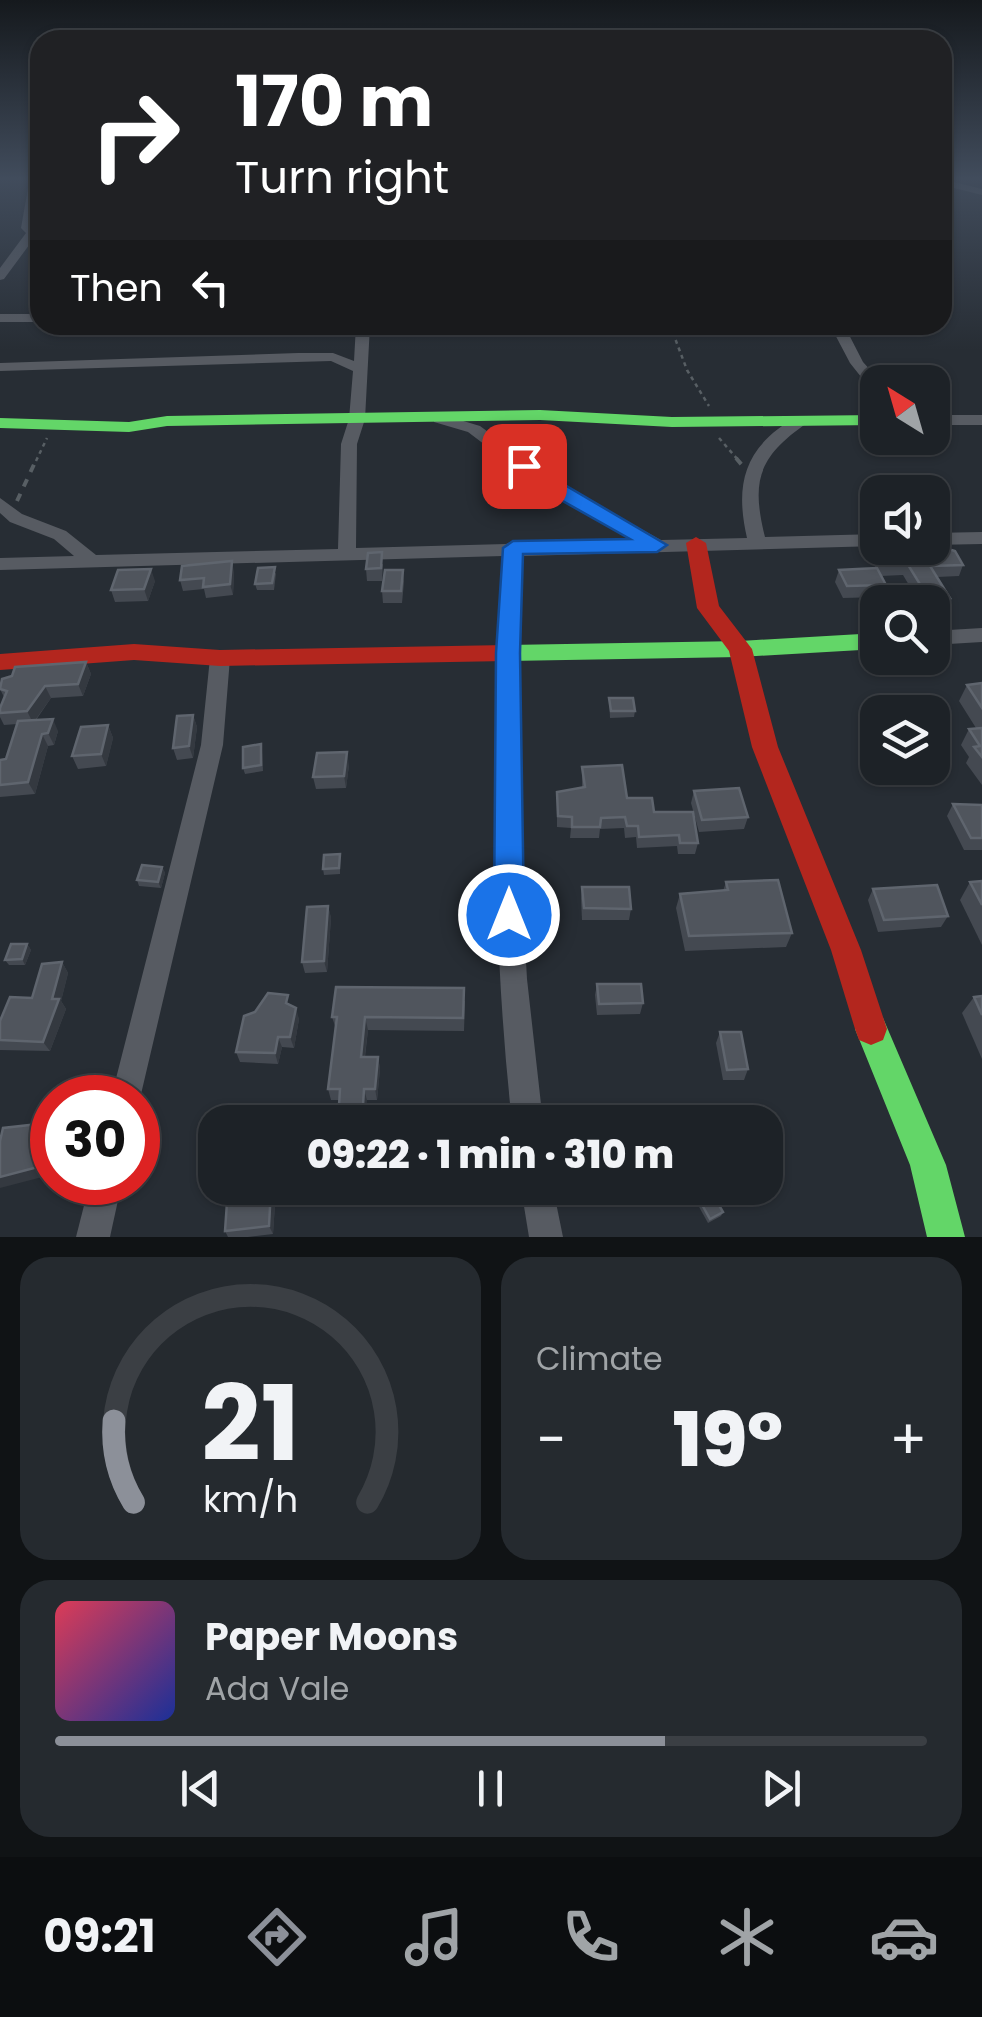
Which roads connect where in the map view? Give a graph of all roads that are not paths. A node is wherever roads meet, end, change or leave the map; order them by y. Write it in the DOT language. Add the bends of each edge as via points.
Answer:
graph roads {
  1 [pos="30,239"];
  2 [pos="0,276"];
  3 [pos="0,318"];
  4 [pos="30,318"];
  5 [pos="360,335"];
  6 [pos="363,335"];
  7 [pos="842,335"];
  8 [pos="334,357"];
  9 [pos="0,367"];
  10 [pos="860,367"];
  11 [pos="362,370"];
  12 [pos="357,419"];
  13 [pos="440,419"];
  14 [pos="802,420"];
  15 [pos="860,420"];
  16 [pos="950,420"];
  17 [pos="982,420"];
  18 [pos="0,423"];
  19 [pos="4,508"];
  20 [pos="982,538"];
  21 [pos="950,539"];
  22 [pos="860,540"];
  23 [pos="757,542"];
  24 [pos="696,544"];
  25 [pos="657,545"];
  26 [pos="513,548"];
  27 [pos="347,552"];
  28 [pos="91,561"];
  29 [pos="0,564"];
  30 [pos="982,636"];
  31 [pos="950,637"];
  32 [pos="860,642"];
  33 [pos="740,648"];
  34 [pos="508,653"];
  35 [pos="220,658"];
  36 [pos="0,662"];
  37 [pos="132,1075"];
  38 [pos="526,1105"];
  39 [pos="100,1205"];
  40 [pos="540,1205"];
  41 [pos="92,1237"];
  42 [pos="546,1237"];
  43 [pos="946,1237"];
  1 -- 2 [label="street"];
  3 -- 4 [label="street"];
  5 -- 8 [label="street"];
  6 -- 11 [label="street"];
  7 -- 10 [label="street"];
  8 -- 9 [label="street"];
  8 -- 11 [label="street"];
  11 -- 12 [label="street"];
  12 -- 13 [label="street"];
  12 -- 18 [label="street" via="129,427"];
  12 -- 27 [label="street" via="348,444"];
  13 -- 14 [label="street" via="540,414"];
  13 -- 25 [label="street" via="474,429 552,487"];
  14 -- 15 [label="street"];
  14 -- 23 [label="street" via="762,450 752,470 748,486"];
  16 -- 17 [label="street"];
  19 -- 28 [label="street" via="60,535"];
  20 -- 21 [label="street"];
  22 -- 23 [label="street"];
  23 -- 24 [label="street"];
  24 -- 25 [label="street"];
  24 -- 33 [label="street" via="708,608"];
  25 -- 26 [label="street"];
  26 -- 27 [label="street"];
  26 -- 34 [label="street"];
  27 -- 28 [label="street"];
  28 -- 29 [label="street"];
  30 -- 31 [label="street"];
  32 -- 33 [label="street"];
  33 -- 34 [label="street"];
  33 -- 43 [label="street" via="765,747 846,950 881,1059 928,1164"];
  34 -- 35 [label="street"];
  34 -- 38 [label="street" via="509,953"];
  35 -- 36 [label="street" via="134,652"];
  35 -- 37 [label="street" via="212,745"];
  39 -- 41 [label="street"];
  40 -- 42 [label="street"];
}
